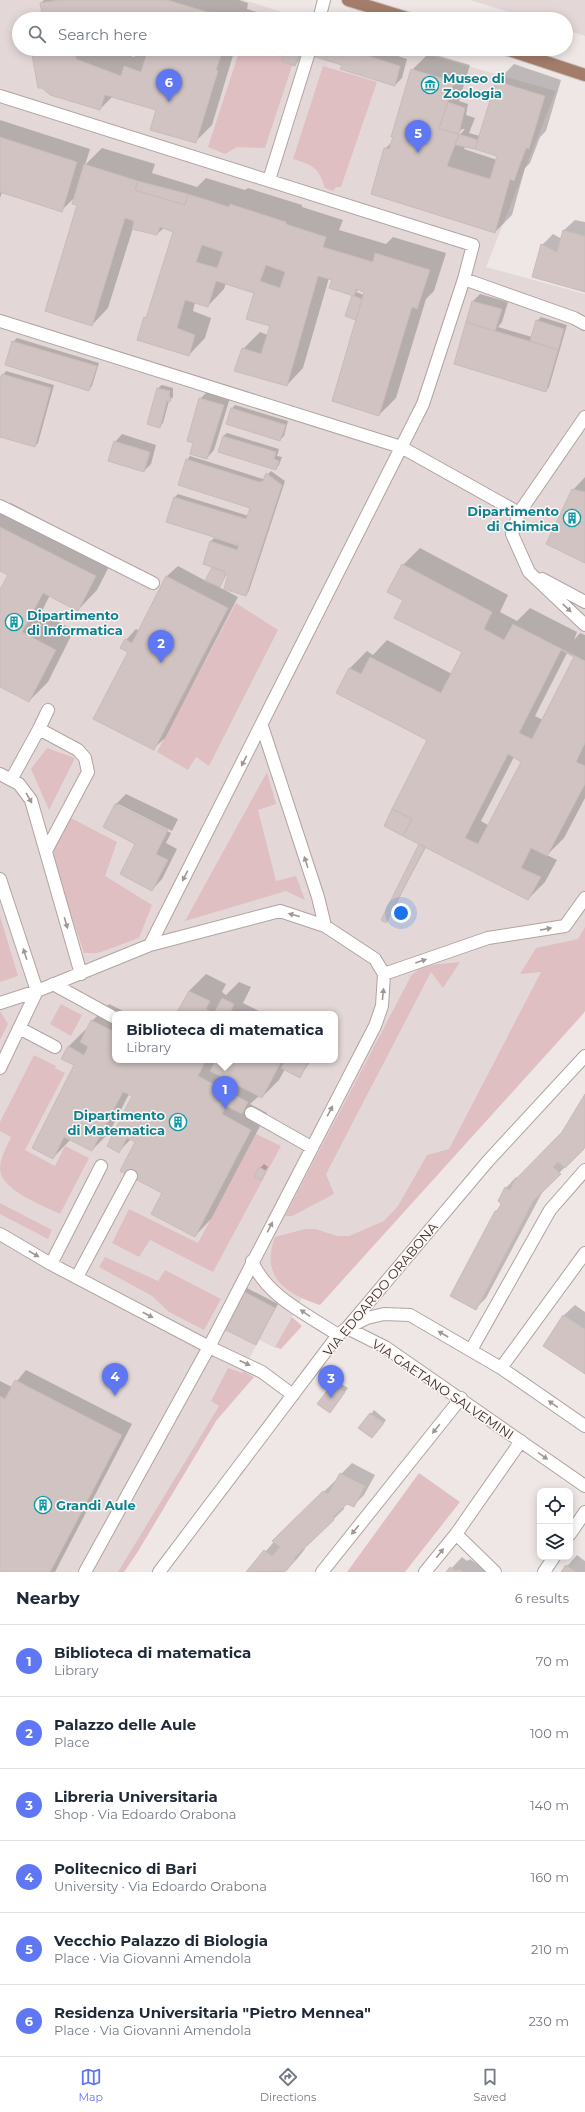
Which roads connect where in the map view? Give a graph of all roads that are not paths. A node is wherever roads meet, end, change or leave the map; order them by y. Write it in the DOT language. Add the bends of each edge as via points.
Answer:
graph roads {
  1 [pos="324,0"];
  2 [pos="348,0"];
  3 [pos="321,12"];
  4 [pos="387,12"];
  5 [pos="308,56"];
  6 [pos="528,56"];
  7 [pos="585,74"];
  8 [pos="0,96"];
  9 [pos="269,180"];
  10 [pos="464,279"];
  11 [pos="0,321"];
  12 [pos="585,324"];
  13 [pos="585,417"];
  14 [pos="400,447"];
  15 [pos="0,506"];
  16 [pos="519,513"];
  17 [pos="529,572"];
  18 [pos="153,583"];
  19 [pos="585,602"];
  20 [pos="585,625"];
  21 [pos="48,710"];
  22 [pos="262,726"];
  23 [pos="39,729"];
  24 [pos="5,777"];
  25 [pos="46,851"];
  26 [pos="0,879"];
  27 [pos="585,898"];
  28 [pos="325,926"];
  29 [pos="150,945"];
  30 [pos="81,974"];
  31 [pos="384,974"];
  32 [pos="53,984"];
  33 [pos="37,991"];
  34 [pos="0,1003"];
  35 [pos="112,1016"];
  36 [pos="19,1028"];
  37 [pos="55,1047"];
  38 [pos="585,1056"];
  39 [pos="0,1068"];
  40 [pos="251,1113"];
  41 [pos="311,1147"];
  42 [pos="101,1166"];
  43 [pos="585,1170"];
  44 [pos="131,1176"];
  45 [pos="0,1234"];
  46 [pos="583,1259"];
  47 [pos="252,1261"];
  48 [pos="51,1264"];
  49 [pos="77,1278"];
  50 [pos="342,1331"];
  51 [pos="209,1347"];
  52 [pos="471,1350"];
  53 [pos="501,1368"];
  54 [pos="293,1395"];
  55 [pos="461,1398"];
  56 [pos="585,1426"];
  57 [pos="522,1441"];
  58 [pos="585,1486"];
  59 [pos="585,1512"];
  60 [pos="573,1530"];
  61 [pos="456,1534"];
  62 [pos="552,1560"];
  63 [pos="85,1572"];
  64 [pos="159,1572"];
  65 [pos="322,1572"];
  66 [pos="425,1572"];
  67 [pos="495,1572"];
  68 [pos="544,1572"];
  1 -- 3 [label="street"];
  2 -- 4 [label="main road"];
  5 -- 9 [label="street"];
  6 -- 7 [label="main road"];
  8 -- 9 [label="street"];
  9 -- 10 [label="street" via="473,244"];
  10 -- 12 [label="street"];
  10 -- 14 [label="street" via="423,404"];
  11 -- 14 [label="street"];
  13 -- 16 [label="street"];
  14 -- 16 [label="street"];
  14 -- 22 [label="street"];
  15 -- 18 [label="street"];
  16 -- 17 [label="street" via="512,534"];
  17 -- 19 [label="street"];
  17 -- 20 [label="street, one-way"];
  21 -- 23 [label="street"];
  28 -- 22 [label="street, one-way" via="318,897"];
  22 -- 29 [label="street, one-way"];
  23 -- 24 [label="street"];
  23 -- 25 [label="street" via="78,750 85,758 88,772"];
  24 -- 25 [label="street, one-way" via="19,784 31,800"];
  25 -- 30 [label="street, one-way"];
  33 -- 26 [label="street, one-way"];
  31 -- 27 [label="street, one-way" via="488,938 565,926"];
  28 -- 29 [label="street, one-way" via="280,911"];
  28 -- 31 [label="street" via="375,959"];
  29 -- 30 [label="street"];
  30 -- 32 [label="street"];
  41 -- 31 [label="street, one-way" via="375,1026 382,1006"];
  32 -- 33 [label="street"];
  32 -- 35 [label="street"];
  33 -- 34 [label="street"];
  33 -- 36 [label="street"];
  36 -- 37 [label="street"];
  36 -- 39 [label="street"];
  38 -- 50 [label="street, VIA EDOARDO ORABONA" via="488,1161"];
  40 -- 41 [label="street"];
  47 -- 41 [label="street, one-way"];
  42 -- 48 [label="street"];
  43 -- 52 [label="street" via="550,1210"];
  44 -- 49 [label="street"];
  45 -- 48 [label="street, one-way"];
  46 -- 53 [label="street"];
  50 -- 47 [label="street, VIA GAETANO SALVEMINI, one-way" via="269,1288 257,1274"];
  47 -- 51 [label="street"];
  48 -- 49 [label="street"];
  49 -- 51 [label="street, one-way"];
  52 -- 50 [label="street, one-way" via="410,1315 384,1314 367,1318"];
  50 -- 54 [label="street, VIA EDOARDO ORABONA"];
  50 -- 55 [label="street, VIA GAETANO SALVEMINI" via="385,1346"];
  51 -- 54 [label="street, one-way" via="262,1372"];
  51 -- 63 [label="street"];
  52 -- 53 [label="street"];
  56 -- 53 [label="street, one-way"];
  54 -- 64 [label="street, VIA EDOARDO ORABONA"];
  55 -- 57 [label="street, VIA GAETANO SALVEMINI"];
  55 -- 65 [label="street, one-way"];
  57 -- 58 [label="street, VIA GAETANO SALVEMINI, one-way"];
  57 -- 61 [label="street"];
  59 -- 60 [label="street"];
  66 -- 61 [label="street, one-way"];
  61 -- 67 [label="street"];
  62 -- 68 [label="street"];
}
